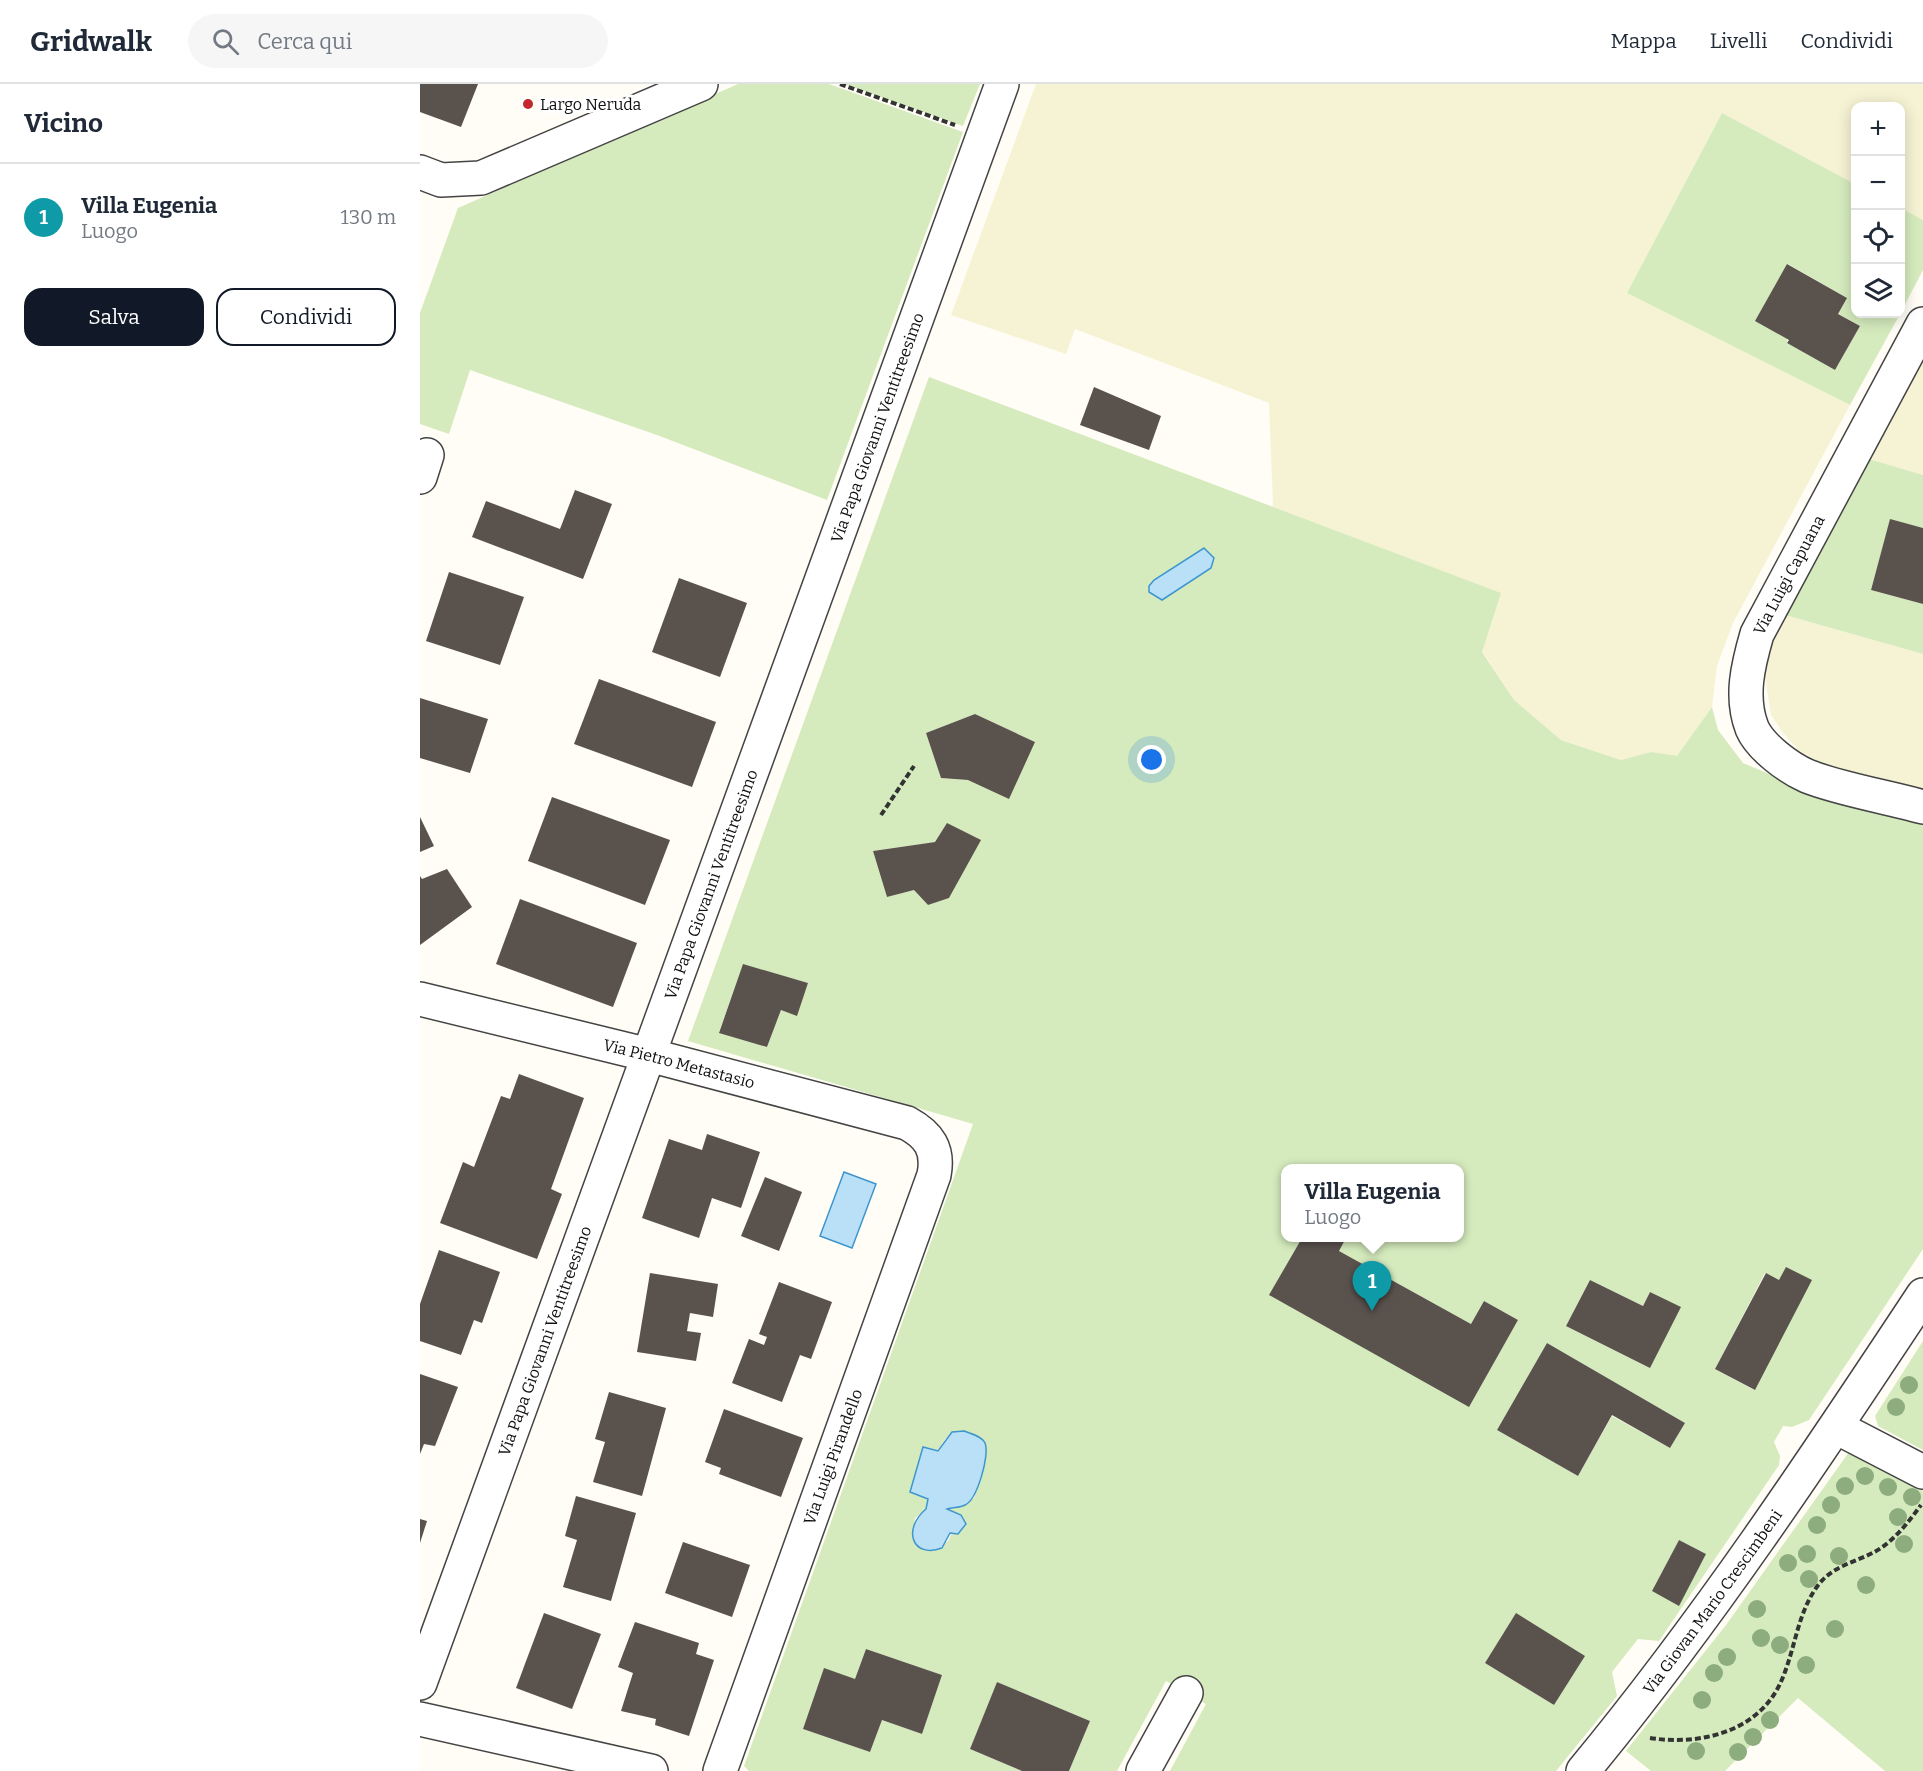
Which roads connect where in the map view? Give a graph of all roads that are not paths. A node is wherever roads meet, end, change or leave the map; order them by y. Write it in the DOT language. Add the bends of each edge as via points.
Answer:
graph roads {
  1 [pos="701,84"];
  2 [pos="1002,84"];
  3 [pos="420,172"];
  4 [pos="1923,324"];
  5 [pos="1923,807"];
  6 [pos="420,999"];
  7 [pos="649,1055"];
  8 [pos="932,1142"];
  9 [pos="1923,1295"];
  10 [pos="1836,1427"];
  11 [pos="1923,1472"];
  12 [pos="420,1683"];
  13 [pos="1186,1693"];
  14 [pos="420,1719"];
  15 [pos="651,1771"];
  16 [pos="720,1771"];
  17 [pos="1143,1771"];
  18 [pos="1583,1771"];
  1 -- 3 [label="street" via="481,178 441,180"];
  2 -- 7 [label="street, Via Papa Giovanni Ventitreesimo"];
  4 -- 5 [label="street, Via Luigi Capuana" via="1757,634 1745,689 1753,731 1782,760 1807,776"];
  6 -- 7 [label="street, Via Pietro Metastasio"];
  7 -- 8 [label="street, Via Pietro Metastasio" via="907,1123"];
  7 -- 12 [label="street, Via Papa Giovanni Ventitreesimo"];
  8 -- 16 [label="street, Via Luigi Pirandello" via="937,1158 934,1175"];
  9 -- 10 [label="street"];
  10 -- 11 [label="street"];
  10 -- 18 [label="street, Via Giovan Mario Crescimbeni" via="1655,1682"];
  13 -- 17 [label="street"];
  14 -- 15 [label="street"];
}
